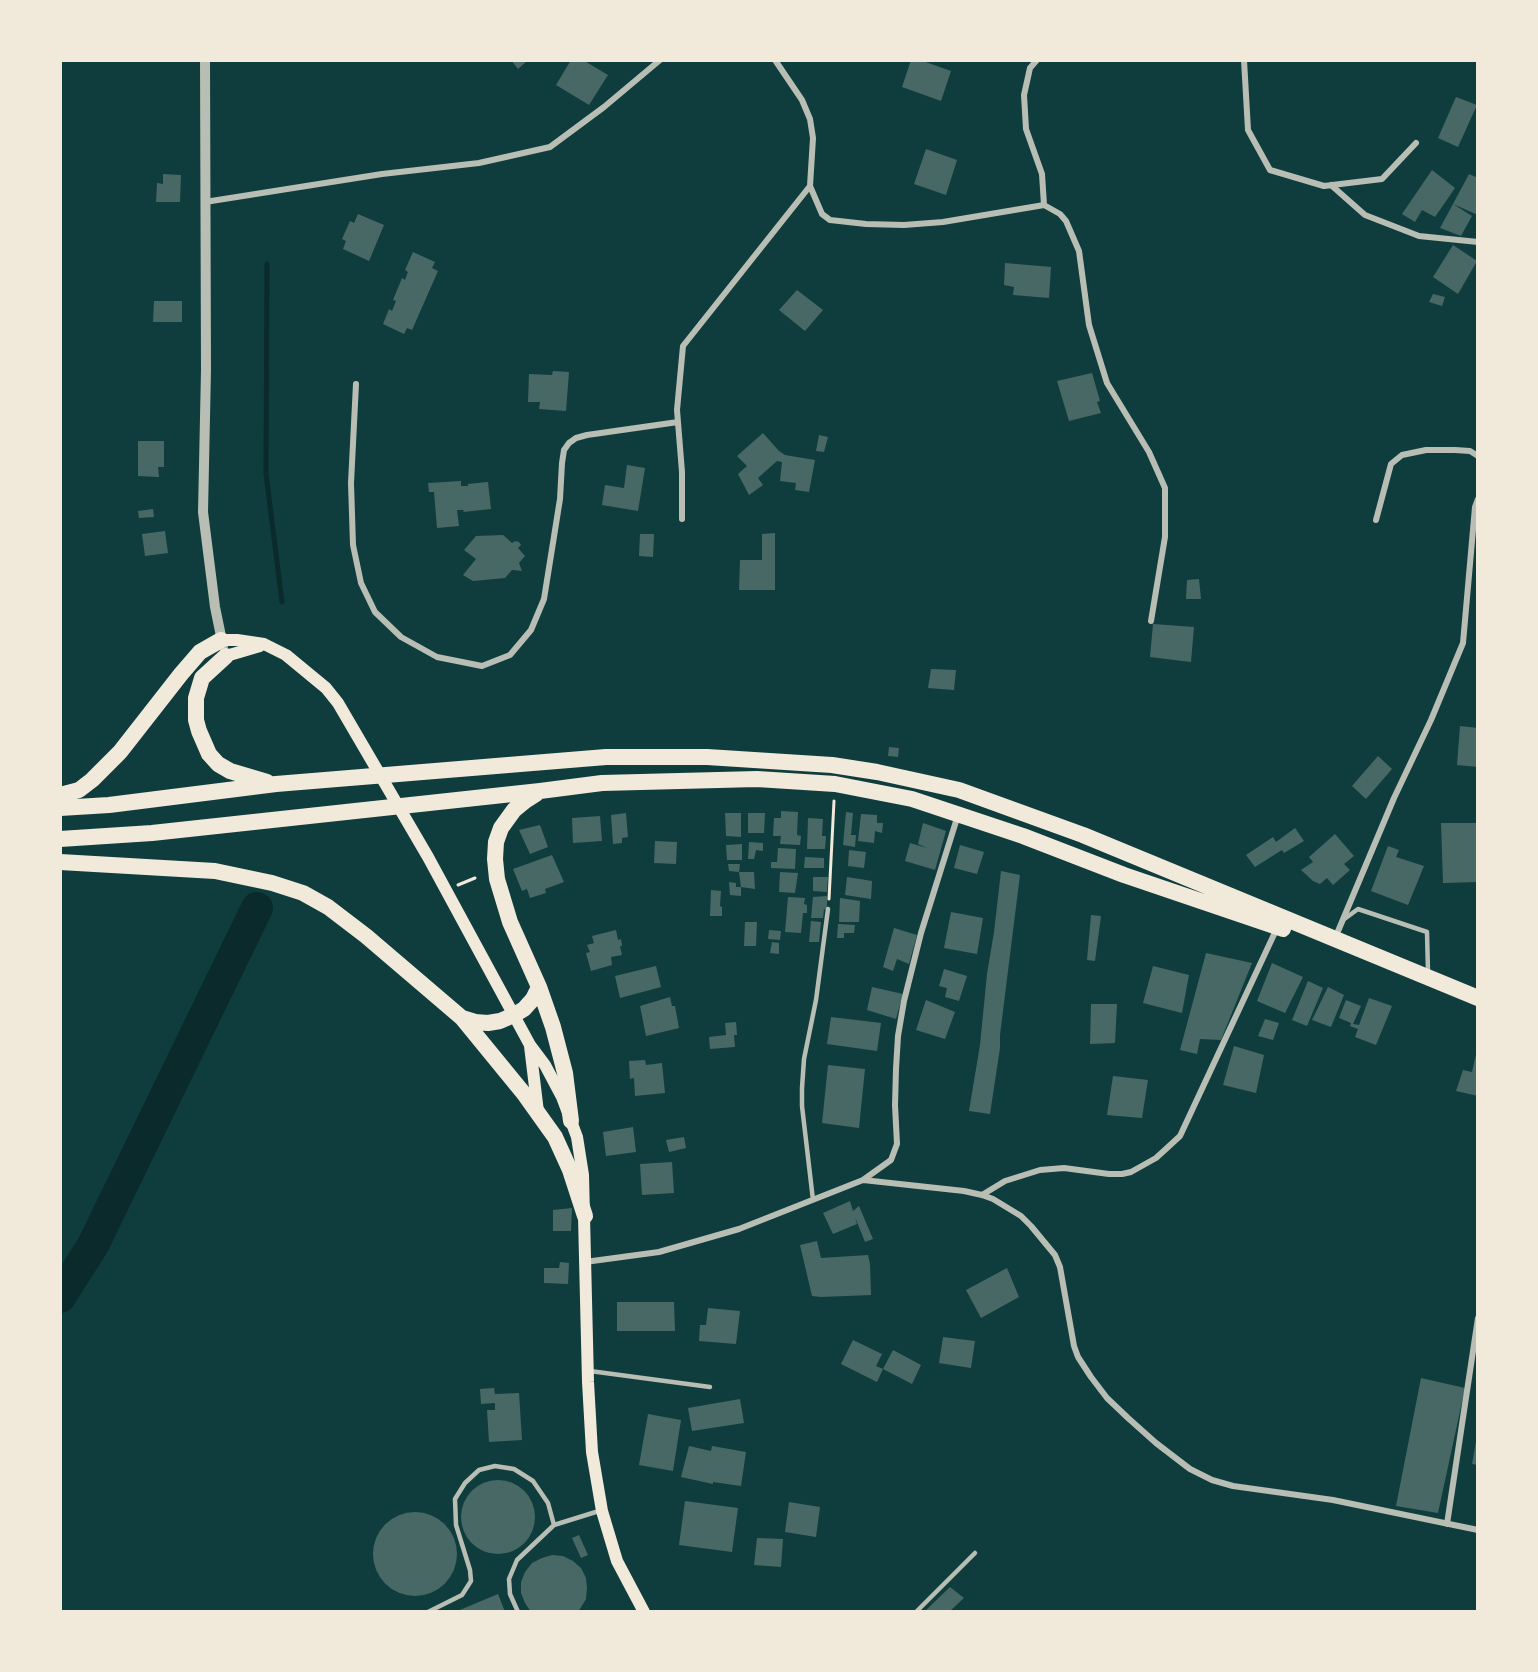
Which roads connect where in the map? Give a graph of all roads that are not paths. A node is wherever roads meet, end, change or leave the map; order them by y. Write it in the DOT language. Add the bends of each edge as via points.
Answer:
graph roads {
  1 [pos="205,60"];
  2 [pos="660,60"];
  3 [pos="775,60"];
  4 [pos="1037,60"];
  5 [pos="1244,60"];
  6 [pos="1416,143"];
  7 [pos="1331,185"];
  8 [pos="810,186"];
  9 [pos="205,201"];
  10 [pos="1044,205"];
  11 [pos="1478,242"];
  12 [pos="356,384"];
  13 [pos="678,423"];
  14 [pos="1478,456"];
  15 [pos="1478,500"];
  16 [pos="682,519"];
  17 [pos="1376,520"];
  18 [pos="1151,621"];
  19 [pos="223,648"];
  20 [pos="276,784"];
  21 [pos="540,791"];
  22 [pos="60,795"];
  23 [pos="60,808"];
  24 [pos="958,815"];
  25 [pos="60,839"];
  26 [pos="60,862"];
  27 [pos="828,909"];
  28 [pos="1343,920"];
  29 [pos="1277,927"];
  30 [pos="1335,939"];
  31 [pos="1428,978"];
  32 [pos="539,987"];
  33 [pos="1478,998"];
  34 [pos="1478,1008"];
  35 [pos="514,1015"];
  36 [pos="462,1018"];
  37 [pos="530,1045"];
  38 [pos="538,1113"];
  39 [pos="571,1121"];
  40 [pos="863,1180"];
  41 [pos="982,1195"];
  42 [pos="813,1200"];
  43 [pos="585,1216"];
  44 [pos="584,1262"];
  45 [pos="1478,1318"];
  46 [pos="587,1371"];
  47 [pos="710,1387"];
  48 [pos="602,1511"];
  49 [pos="1448,1524"];
  50 [pos="554,1525"];
  51 [pos="1478,1530"];
  52 [pos="975,1553"];
  53 [pos="428,1612"];
  54 [pos="518,1612"];
  55 [pos="644,1612"];
  56 [pos="916,1612"];
  1 -- 9 [label="street"];
  2 -- 9 [label="street" via="550,147 478,163"];
  3 -- 8 [label="street" via="810,119"];
  4 -- 10 [label="street" via="1030,68 1024,95 1026,129 1042,174"];
  5 -- 7 [label="street" via="1248,130 1270,170"];
  6 -- 7 [label="street" via="1382,179"];
  7 -- 11 [label="street" via="1365,215 1419,236"];
  8 -- 10 [label="street" via="822,214 830,220 866,224 943,222"];
  8 -- 13 [label="street" via="683,346"];
  9 -- 19 [label="street" via="203,512"];
  10 -- 18 [label="street" via="1066,221 1079,250 1089,325 1107,383 1165,488 1165,537"];
  12 -- 13 [label="street" via="352,545 361,583 375,612 400,637 437,657 482,666 510,655 531,630 544,599 564,450 576,438 587,435"];
  13 -- 16 [label="street"];
  14 -- 17 [label="street" via="1455,450 1402,455 1390,464"];
  15 -- 28 [label="street" via="1463,643"];
  19 -- 20 [label="highway" via="202,678 196,699 202,741 218,764 230,771"];
  19 -- 22 [label="highway" via="200,652 120,752 79,790"];
  19 -- 35 [label="main road" via="264,644 286,655 338,703"];
  20 -- 23 [label="highway"];
  20 -- 30 [label="highway" via="606,757 832,765 969,794 1083,834"];
  21 -- 24 [label="highway" via="602,783 757,779 835,784 912,798"];
  21 -- 25 [label="highway" via="152,833"];
  21 -- 32 [label="highway" via="514,810 501,828 495,859 506,911"];
  24 -- 29 [label="highway"];
  24 -- 40 [label="street" via="904,1002 896,1070 897,1144 891,1160"];
  26 -- 36 [label="highway" via="215,871 303,892 366,936"];
  27 -- 42 [label="lane" via="802,1088"];
  28 -- 30 [label="street"];
  28 -- 31 [label="lane" via="1358,909 1427,932"];
  29 -- 34 [label="highway"];
  29 -- 41 [label="street" via="1180,1136 1156,1158 1122,1174 1064,1168 1040,1170 1005,1181"];
  30 -- 31 [label="highway"];
  31 -- 33 [label="highway"];
  32 -- 35 [label="highway" via="524,1009"];
  32 -- 39 [label="highway" via="565,1073"];
  35 -- 36 [label="highway" via="488,1023"];
  35 -- 37 [label="main road"];
  36 -- 38 [label="highway"];
  37 -- 38 [label="main road"];
  37 -- 39 [label="main road" via="554,1080"];
  38 -- 43 [label="highway" via="563,1151"];
  39 -- 43 [label="main road" via="583,1175"];
  40 -- 41 [label="street"];
  40 -- 42 [label="street"];
  41 -- 49 [label="street" via="1021,1216 1054,1255 1060,1267 1074,1346 1091,1377 1128,1418 1190,1469 1233,1486 1333,1500"];
  42 -- 44 [label="street" via="740,1229 659,1252"];
  43 -- 44 [label="main road"];
  44 -- 46 [label="main road"];
  45 -- 49 [label="street"];
  46 -- 47 [label="lane"];
  46 -- 48 [label="main road" via="592,1452"];
  48 -- 50 [label="lane"];
  48 -- 55 [label="main road" via="617,1561"];
  49 -- 51 [label="street"];
  50 -- 53 [label="lane" via="548,1503 533,1481 514,1469 495,1466 479,1470 455,1499 456,1525 471,1581 462,1595"];
  50 -- 54 [label="lane" via="517,1560 509,1579"];
  52 -- 56 [label="lane"];
}
